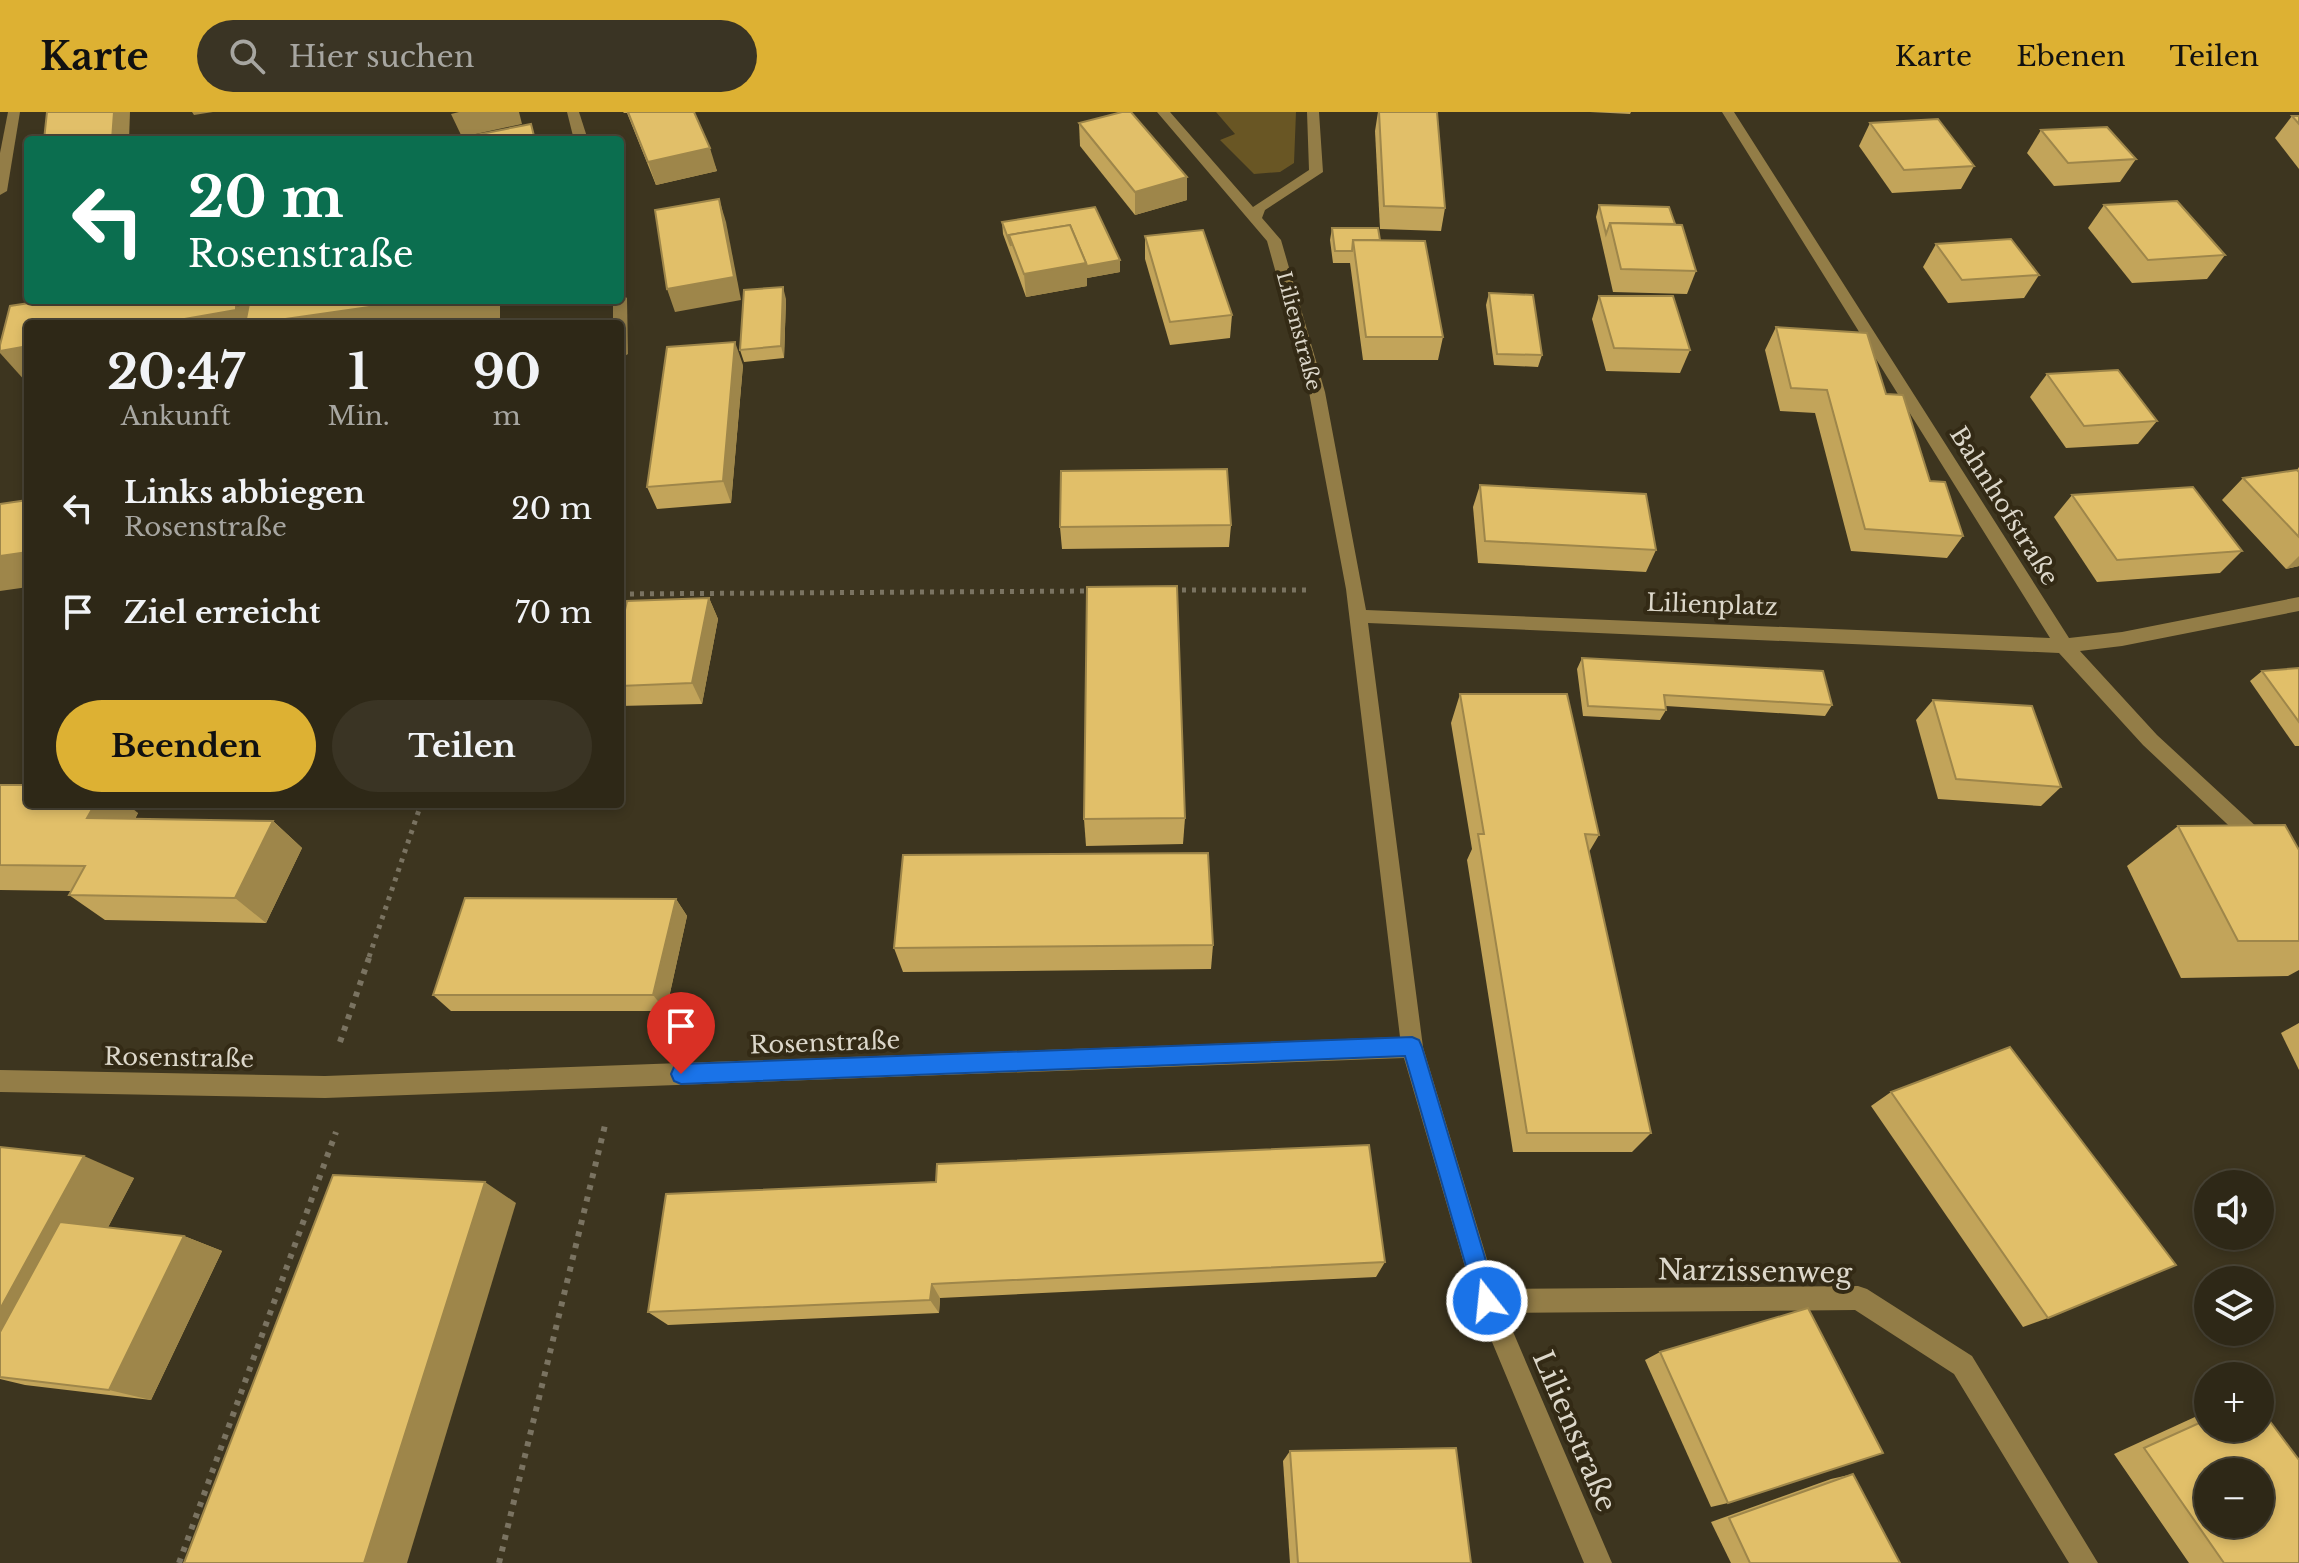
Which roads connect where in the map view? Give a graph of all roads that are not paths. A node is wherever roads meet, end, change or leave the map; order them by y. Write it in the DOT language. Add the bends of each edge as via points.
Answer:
graph roads {
  1 [pos="14,112"];
  2 [pos="573,112"];
  3 [pos="1163,112"];
  4 [pos="1313,112"];
  5 [pos="1728,112"];
  6 [pos="580,136"];
  7 [pos="0,191"];
  8 [pos="1256,217"];
  9 [pos="2299,604"];
  10 [pos="1359,616"];
  11 [pos="2064,646"];
  12 [pos="2299,879"];
  13 [pos="1412,1047"];
  14 [pos="0,1081"];
  15 [pos="1487,1301"];
  16 [pos="1598,1563"];
  17 [pos="2084,1563"];
  1 -- 7 [label="street"];
  2 -- 6 [label="street"];
  3 -- 8 [label="street, Lilienstraße"];
  4 -- 8 [label="street" via="1316,172 1259,208"];
  5 -- 11 [label="street, Bahnhofstraße"];
  8 -- 10 [label="street, Lilienstraße" via="1274,240 1317,392"];
  9 -- 11 [label="street, Lilienplatz"];
  10 -- 11 [label="street, Lilienplatz"];
  10 -- 13 [label="street"];
  11 -- 12 [label="street, Bahnhofstraße" via="2150,740"];
  13 -- 14 [label="street, Rosenstraße" via="325,1087"];
  13 -- 15 [label="street, Lilienstraße"];
  15 -- 16 [label="street, Lilienstraße"];
  15 -- 17 [label="street, Narzissenweg" via="1858,1298 1963,1365"];
}
